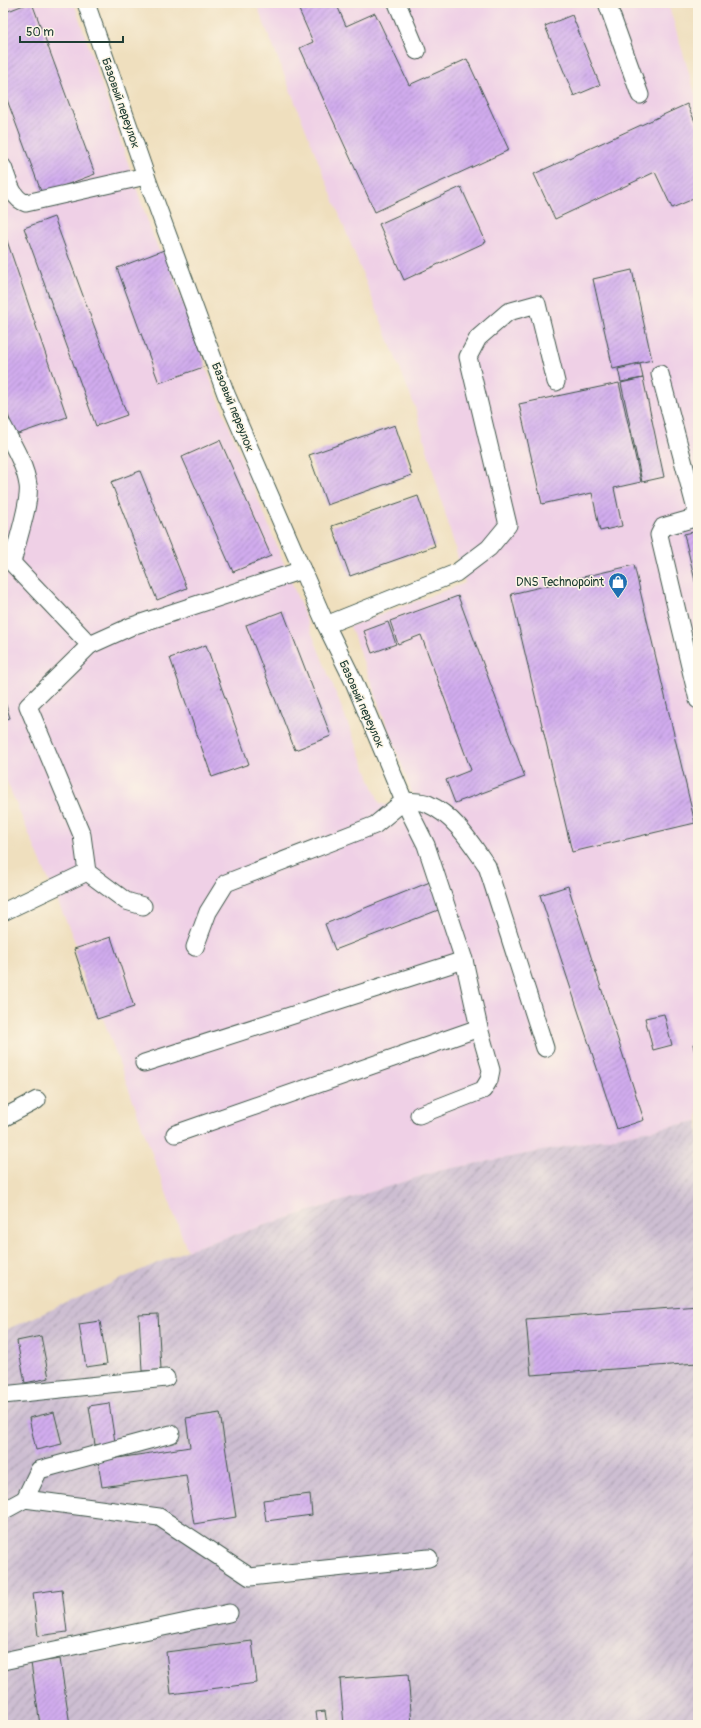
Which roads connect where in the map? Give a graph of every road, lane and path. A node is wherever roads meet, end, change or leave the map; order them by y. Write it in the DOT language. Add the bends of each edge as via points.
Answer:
graph roads {
  1 [pos="86,3"];
  2 [pos="397,3"];
  3 [pos="607,3"];
  4 [pos="417,51"];
  5 [pos="640,95"];
  6 [pos="3,167"];
  7 [pos="146,176"];
  8 [pos="660,374"];
  9 [pos="556,382"];
  10 [pos="3,426"];
  11 [pos="698,517"];
  12 [pos="302,570"];
  13 [pos="326,625"];
  14 [pos="90,645"];
  15 [pos="698,700"];
  16 [pos="404,801"];
  17 [pos="87,872"];
  18 [pos="143,906"];
  19 [pos="3,912"];
  20 [pos="195,947"];
  21 [pos="464,960"];
  22 [pos="479,1028"];
  23 [pos="545,1048"];
  24 [pos="144,1063"];
  25 [pos="37,1100"];
  26 [pos="419,1115"];
  27 [pos="3,1118"];
  28 [pos="175,1134"];
  29 [pos="166,1378"];
  30 [pos="3,1395"];
  31 [pos="171,1434"];
  32 [pos="25,1499"];
  33 [pos="3,1511"];
  34 [pos="429,1558"];
  35 [pos="229,1613"];
  36 [pos="3,1661"];
  1 -- 7 [label="street, Базовый переулок"];
  2 -- 4 [label="street"];
  3 -- 5 [label="street"];
  6 -- 7 [label="street" via="15,196 20,202 26,203"];
  7 -- 12 [label="street, Базовый переулок" via="226,394"];
  8 -- 11 [label="street"];
  9 -- 13 [label="street" via="537,304 508,312 478,338 468,357 508,525 489,548 456,573"];
  10 -- 14 [label="street" via="24,469 29,486 27,505 12,563"];
  11 -- 15 [label="street" via="663,527 659,535"];
  12 -- 13 [label="street, Базовый переулок"];
  12 -- 14 [label="street" via="132,626"];
  13 -- 16 [label="street, Базовый переулок" via="354,682"];
  14 -- 17 [label="street" via="28,706 82,835"];
  16 -- 20 [label="street" via="376,825 226,882 208,912"];
  16 -- 21 [label="street, Базовый переулок" via="426,845"];
  16 -- 23 [label="street" via="427,803 448,816 487,866"];
  17 -- 18 [label="street" via="126,901"];
  17 -- 19 [label="street"];
  21 -- 22 [label="street, Базовый переулок"];
  21 -- 24 [label="street"];
  22 -- 26 [label="street, Базовый переулок" via="491,1070 483,1090"];
  22 -- 28 [label="street"];
  25 -- 27 [label="street"];
  29 -- 30 [label="street"];
  31 -- 32 [label="street" via="39,1470"];
  32 -- 33 [label="street"];
  32 -- 34 [label="street" via="159,1517 250,1577"];
  35 -- 36 [label="street"];
}
